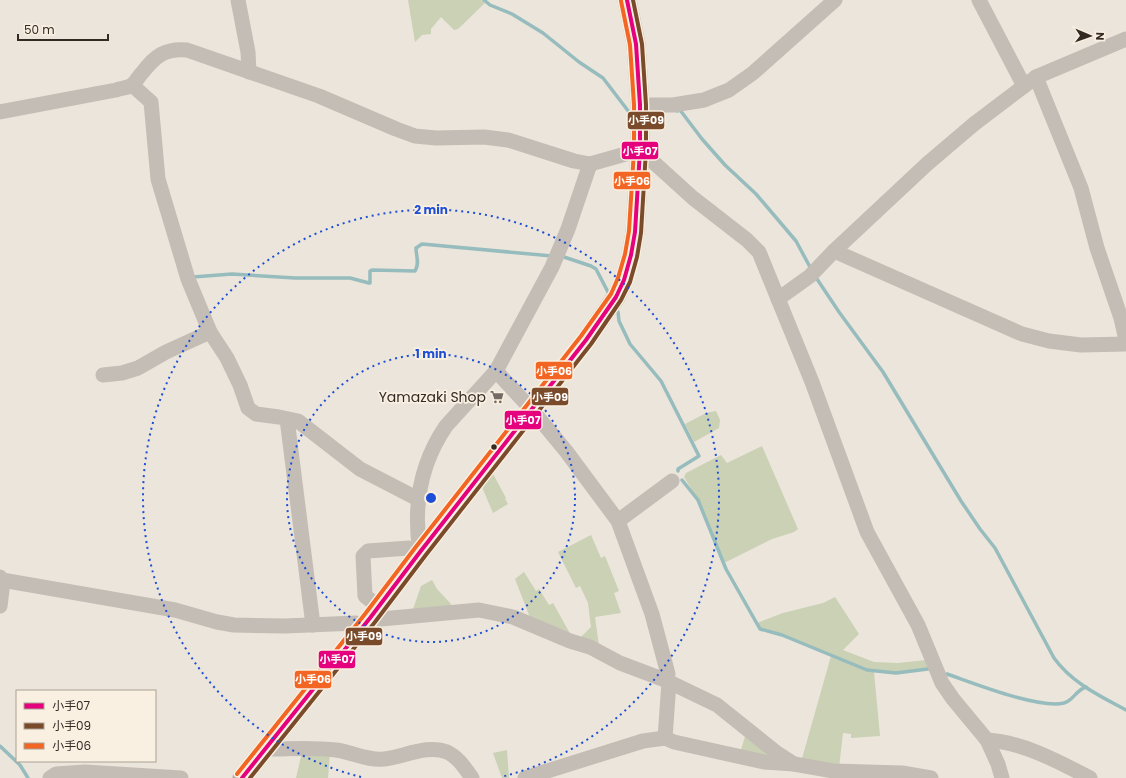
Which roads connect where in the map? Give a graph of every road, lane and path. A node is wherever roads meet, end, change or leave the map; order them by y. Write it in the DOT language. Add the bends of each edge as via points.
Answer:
graph roads {
  1 [pos="238,0"];
  2 [pos="627,0"];
  3 [pos="835,0"];
  4 [pos="979,0"];
  5 [pos="1126,39"];
  6 [pos="249,72"];
  7 [pos="1030,82"];
  8 [pos="132,85"];
  9 [pos="640,111"];
  10 [pos="0,112"];
  11 [pos="640,150"];
  12 [pos="590,164"];
  13 [pos="834,251"];
  14 [pos="778,299"];
  15 [pos="210,332"];
  16 [pos="1126,340"];
  17 [pos="1126,344"];
  18 [pos="496,371"];
  19 [pos="102,375"];
  20 [pos="532,410"];
  21 [pos="287,419"];
  22 [pos="672,481"];
  23 [pos="418,499"];
  24 [pos="618,521"];
  25 [pos="420,552"];
  26 [pos="1,578"];
  27 [pos="0,606"];
  28 [pos="371,616"];
  29 [pos="313,625"];
  30 [pos="667,681"];
  31 [pos="665,738"];
  32 [pos="987,740"];
  33 [pos="266,749"];
  34 [pos="794,764"];
  35 [pos="50,778"];
  36 [pos="181,778"];
  37 [pos="242,778"];
  38 [pos="472,778"];
  39 [pos="525,778"];
  40 [pos="931,778"];
  41 [pos="1002,778"];
  42 [pos="1090,778"];
  1 -- 6 [label="street" via="248,52"];
  2 -- 9 [label="main road" via="636,44"];
  3 -- 9 [label="street" via="753,73 729,90 704,100"];
  4 -- 7 [label="street"];
  5 -- 7 [label="street"];
  6 -- 8 [label="street" via="179,49 158,55"];
  6 -- 12 [label="street" via="319,96 414,136 508,140"];
  7 -- 13 [label="street" via="974,124 927,164"];
  7 -- 16 [label="street" via="1081,188"];
  8 -- 10 [label="street"];
  8 -- 15 [label="street" via="150,102 158,180 188,279"];
  9 -- 11 [label="main road"];
  11 -- 12 [label="street"];
  11 -- 14 [label="street" via="759,252"];
  11 -- 20 [label="main road" via="635,232 624,280 616,297 590,334"];
  12 -- 18 [label="street" via="552,267"];
  13 -- 14 [label="street" via="810,276"];
  13 -- 17 [label="street" via="1022,334 1081,345"];
  14 -- 32 [label="street" via="822,408 867,532 918,625 942,682"];
  15 -- 19 [label="street" via="138,368"];
  15 -- 21 [label="street" via="227,358 248,408 256,414"];
  18 -- 20 [label="street"];
  18 -- 23 [label="street" via="455,415 440,436 424,472"];
  20 -- 24 [label="street"];
  20 -- 25 [label="main road"];
  21 -- 23 [label="street" via="298,421 360,470"];
  21 -- 29 [label="street"];
  22 -- 24 [label="street"];
  23 -- 25 [label="street" via="417,534"];
  24 -- 30 [label="street" via="652,614 668,674"];
  25 -- 28 [label="main road"];
  25 -- 28 [label="street" via="409,548 368,551 363,556 365,596"];
  26 -- 27 [label="street"];
  26 -- 29 [label="street" via="175,610 234,625"];
  28 -- 29 [label="street" via="356,623"];
  28 -- 30 [label="street" via="381,619 479,610 501,614 590,647 626,666"];
  28 -- 33 [label="main road"];
  30 -- 31 [label="street"];
  30 -- 34 [label="street" via="717,704"];
  31 -- 34 [label="street" via="757,760"];
  31 -- 39 [label="street" via="643,741"];
  32 -- 41 [label="street"];
  32 -- 42 [label="street" via="1001,741 1043,755"];
  33 -- 37 [label="main road"];
  33 -- 38 [label="street" via="337,750 375,759 435,750 454,756"];
  34 -- 40 [label="street" via="833,771 902,773"];
  35 -- 36 [label="street" via="56,774 85,772"];
}
